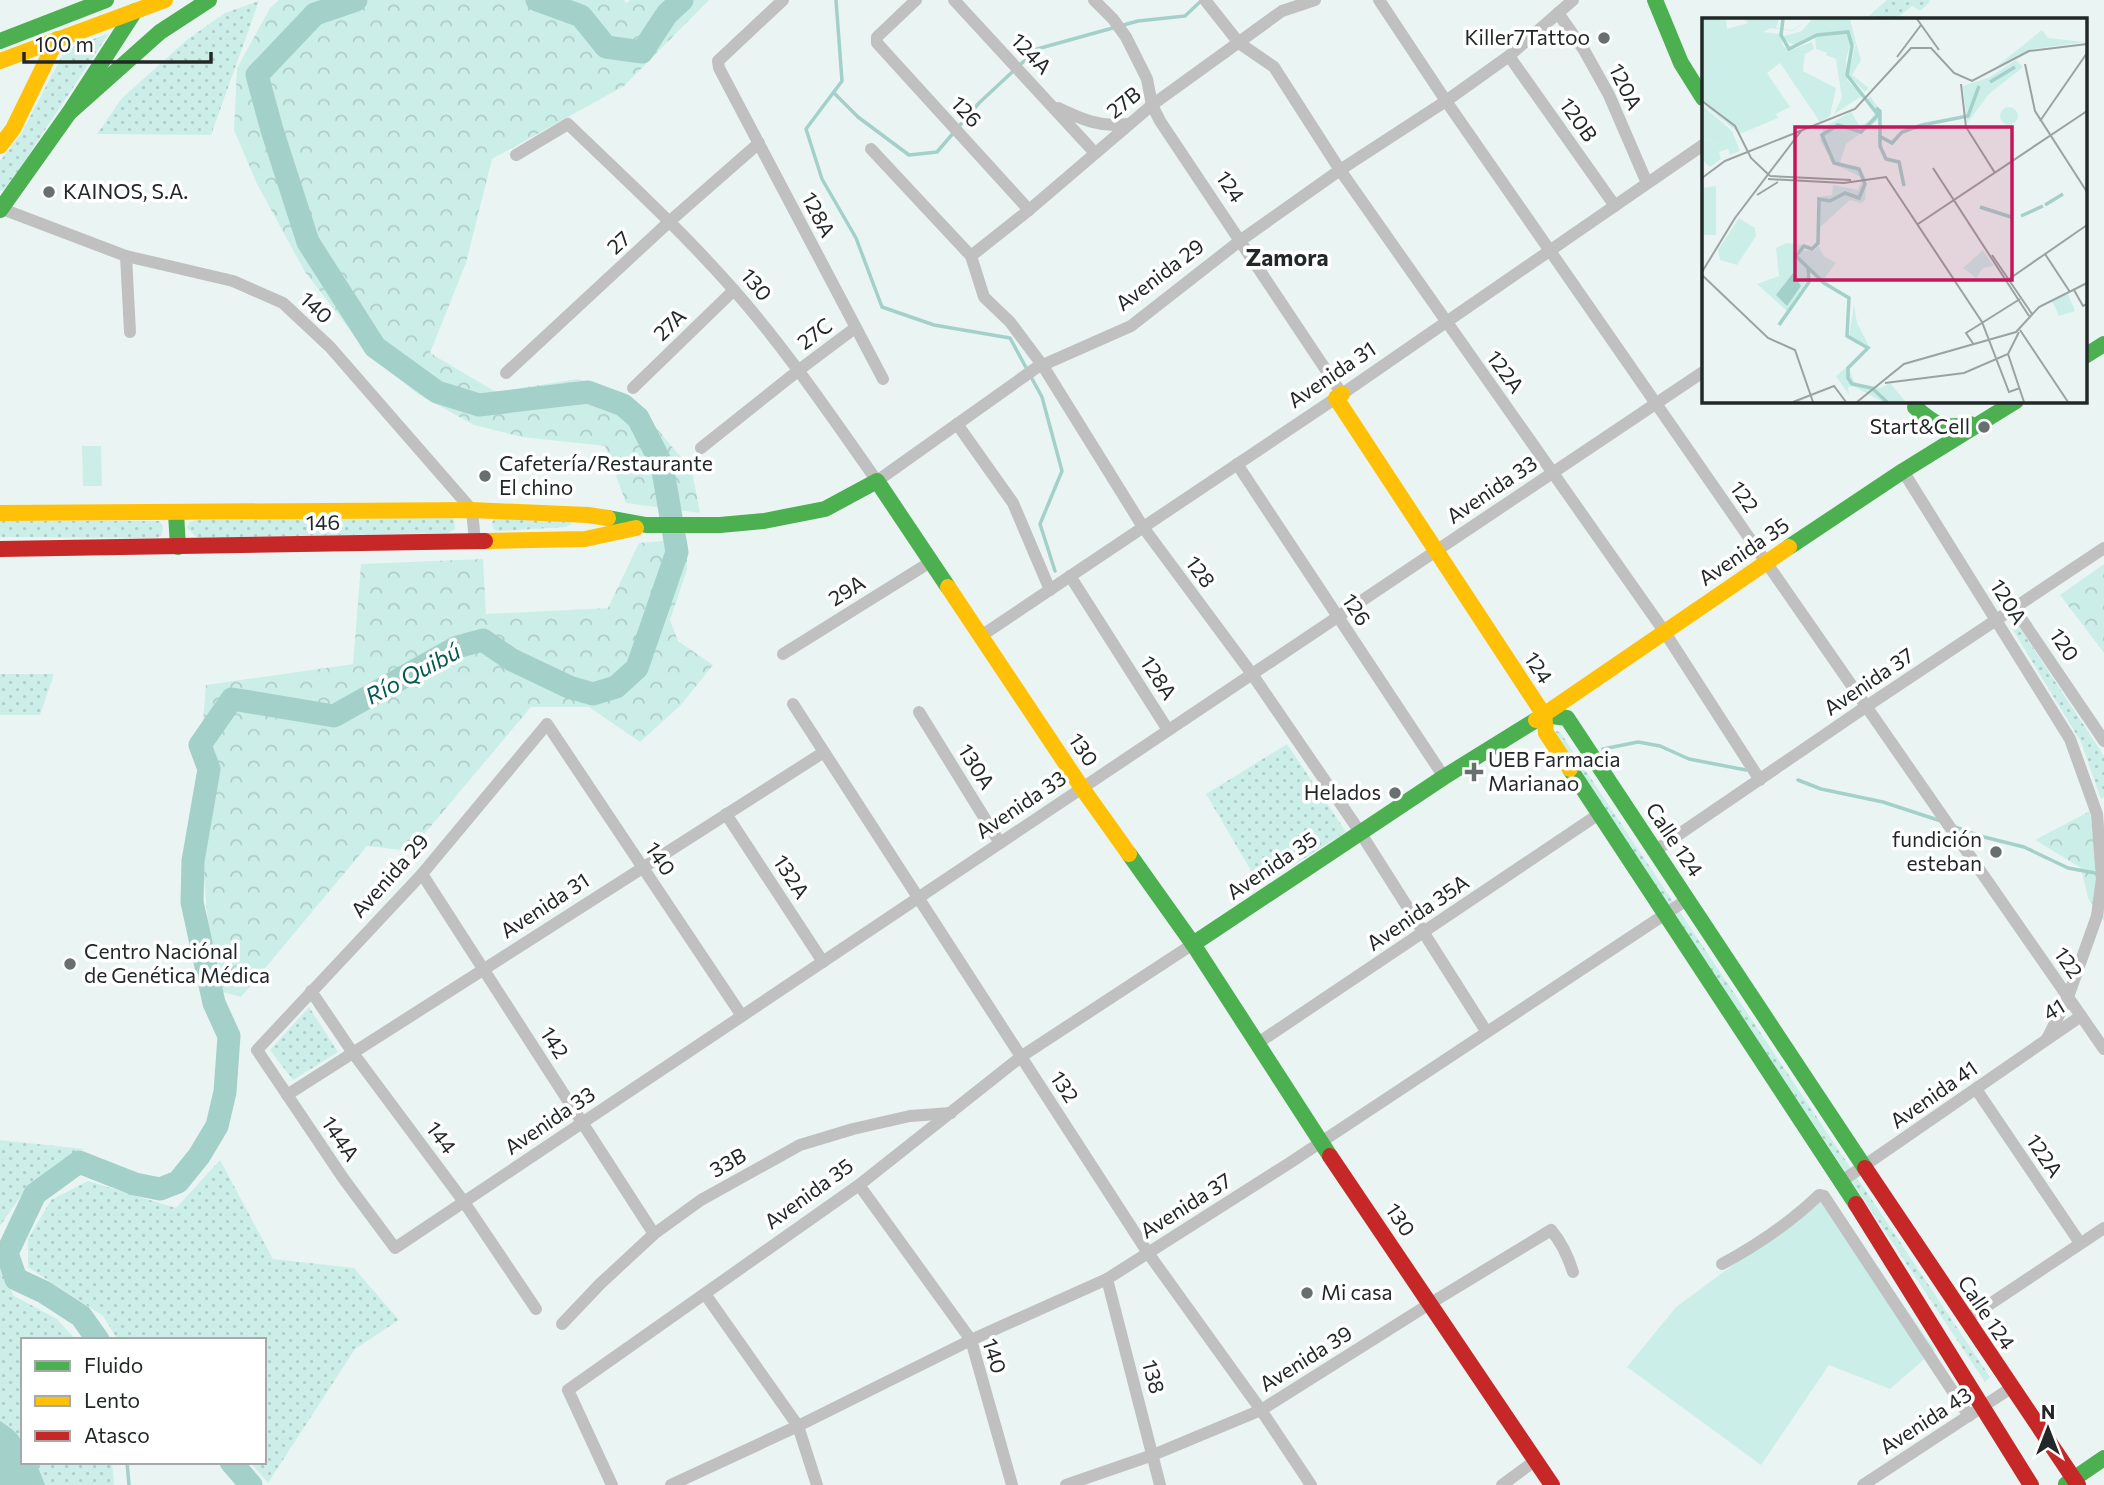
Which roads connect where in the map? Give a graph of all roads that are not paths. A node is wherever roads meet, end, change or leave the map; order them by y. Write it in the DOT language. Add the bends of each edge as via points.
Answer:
graph roads {
  1 [pos="106,0"];
  2 [pos="165,0"];
  3 [pos="209,0"];
  4 [pos="783,0"];
  5 [pos="916,0"];
  6 [pos="954,0"];
  7 [pos="1094,0"];
  8 [pos="1315,0"];
  9 [pos="1379,0"];
  10 [pos="1573,0"];
  11 [pos="1655,0"];
  12 [pos="1207,2"];
  13 [pos="80,10"];
  14 [pos="135,11"];
  15 [pos="1558,13"];
  16 [pos="57,39"];
  17 [pos="0,41"];
  18 [pos="1239,43"];
  19 [pos="1509,56"];
  20 [pos="0,61"];
  21 [pos="1702,96"];
  22 [pos="1446,101"];
  23 [pos="1052,104"];
  24 [pos="1152,105"];
  25 [pos="69,113"];
  26 [pos="1129,124"];
  27 [pos="759,143"];
  28 [pos="0,146"];
  29 [pos="1702,146"];
  30 [pos="871,149"];
  31 [pos="1095,153"];
  32 [pos="516,155"];
  33 [pos="1340,170"];
  34 [pos="1647,183"];
  35 [pos="1615,206"];
  36 [pos="0,209"];
  37 [pos="1029,211"];
  38 [pos="670,222"];
  39 [pos="1241,240"];
  40 [pos="1551,250"];
  41 [pos="126,256"];
  42 [pos="971,256"];
  43 [pos="734,290"];
  44 [pos="1446,322"];
  45 [pos="855,328"];
  46 [pos="130,332"];
  47 [pos="2104,344"];
  48 [pos="2086,355"];
  49 [pos="799,370"];
  50 [pos="1035,370"];
  51 [pos="506,373"];
  52 [pos="1702,373"];
  53 [pos="883,379"];
  54 [pos="633,388"];
  55 [pos="1339,396"];
  56 [pos="2014,402"];
  57 [pos="1656,403"];
  58 [pos="1912,404"];
  59 [pos="1981,422"];
  60 [pos="957,424"];
  61 [pos="1941,446"];
  62 [pos="701,448"];
  63 [pos="1237,464"];
  64 [pos="1903,471"];
  65 [pos="1553,472"];
  66 [pos="877,481"];
  67 [pos="472,509"];
  68 [pos="0,513"];
  69 [pos="176,513"];
  70 [pos="701,525"];
  71 [pos="646,526"];
  72 [pos="1143,527"];
  73 [pos="475,542"];
  74 [pos="178,547"];
  75 [pos="2104,548"];
  76 [pos="0,550"];
  77 [pos="1436,551"];
  78 [pos="932,561"];
  79 [pos="1767,562"];
  80 [pos="1070,576"];
  81 [pos="1050,590"];
  82 [pos="2014,608"];
  83 [pos="1338,617"];
  84 [pos="1997,620"];
  85 [pos="1664,631"];
  86 [pos="981,636"];
  87 [pos="783,653"];
  88 [pos="1252,674"];
  89 [pos="793,704"];
  90 [pos="1867,706"];
  91 [pos="919,712"];
  92 [pos="1544,715"];
  93 [pos="547,724"];
  94 [pos="1168,730"];
  95 [pos="2104,741"];
  96 [pos="824,752"];
  97 [pos="1444,777"];
  98 [pos="1760,780"];
  99 [pos="1082,788"];
  100 [pos="2101,811"];
  101 [pos="726,814"];
  102 [pos="1599,814"];
  103 [pos="1360,832"];
  104 [pos="1000,843"];
  105 [pos="1656,850"];
  106 [pos="643,868"];
  107 [pos="422,874"];
  108 [pos="919,897"];
  109 [pos="1688,899"];
  110 [pos="1664,914"];
  111 [pos="1424,933"];
  112 [pos="1193,944"];
  113 [pos="823,962"];
  114 [pos="483,970"];
  115 [pos="311,991"];
  116 [pos="2068,997"];
  117 [pos="742,1016"];
  118 [pos="2081,1016"];
  119 [pos="1486,1031"];
  120 [pos="2047,1039"];
  121 [pos="1258,1044"];
  122 [pos="2104,1049"];
  123 [pos="257,1050"];
  124 [pos="353,1053"];
  125 [pos="1021,1056"];
  126 [pos="1976,1089"];
  127 [pos="287,1095"];
  128 [pos="953,1112"];
  129 [pos="582,1122"];
  130 [pos="1321,1141"];
  131 [pos="1863,1167"];
  132 [pos="1842,1181"];
  133 [pos="859,1185"];
  134 [pos="464,1202"];
  135 [pos="2104,1227"];
  136 [pos="654,1234"];
  137 [pos="2080,1244"];
  138 [pos="395,1248"];
  139 [pos="1148,1253"];
  140 [pos="1722,1264"];
  141 [pos="1573,1272"];
  142 [pos="1107,1279"];
  143 [pos="705,1294"];
  144 [pos="1431,1303"];
  145 [pos="536,1309"];
  146 [pos="1966,1321"];
  147 [pos="562,1324"];
  148 [pos="971,1340"];
  149 [pos="2011,1388"];
  150 [pos="1984,1406"];
  151 [pos="1261,1410"];
  152 [pos="1969,1416"];
  153 [pos="798,1426"];
  154 [pos="1153,1455"];
  155 [pos="2104,1458"];
  156 [pos="1536,1460"];
  157 [pos="1309,1483"];
  158 [pos="2072,1483"];
  159 [pos="612,1485"];
  160 [pos="671,1485"];
  161 [pos="817,1485"];
  162 [pos="1012,1485"];
  163 [pos="1066,1485"];
  164 [pos="1160,1485"];
  165 [pos="1502,1485"];
  166 [pos="1552,1485"];
  167 [pos="1863,1485"];
  168 [pos="2031,1485"];
  1 -- 13 [label="street"];
  2 -- 14 [label="street"];
  3 -- 25 [label="street" via="160,32"];
  4 -- 27 [label="street, 128A" via="718,61"];
  5 -- 37 [label="street, 126" via="877,37 877,43"];
  6 -- 23 [label="street, 124A"];
  7 -- 24 [label="street, 124" via="1126,37 1147,79"];
  8 -- 18 [label="street, 27B" via="1282,11"];
  9 -- 22 [label="street, 122"];
  10 -- 15 [label="street, Avenida 29"];
  11 -- 21 [label="street" via="1681,63"];
  12 -- 18 [label="street, 122A"];
  13 -- 16 [label="street"];
  13 -- 17 [label="street"];
  14 -- 16 [label="street"];
  14 -- 25 [label="street"];
  15 -- 19 [label="street, Avenida 29"];
  15 -- 34 [label="street, 120A" via="1609,95"];
  16 -- 20 [label="street"];
  16 -- 28 [label="street"];
  18 -- 24 [label="street, 27B"];
  18 -- 33 [label="street, 122A" via="1274,67"];
  19 -- 22 [label="street, Avenida 29"];
  19 -- 35 [label="street, 120B"];
  22 -- 33 [label="street, Avenida 29"];
  22 -- 40 [label="street, 122"];
  23 -- 26 [label="street, 124A" via="1087,122"];
  23 -- 31 [label="street, 124A"];
  24 -- 26 [label="street, 27B"];
  24 -- 39 [label="street, 124"];
  25 -- 36 [label="street"];
  26 -- 31 [label="street, 27B"];
  27 -- 38 [label="street, 27"];
  27 -- 45 [label="street, 128A"];
  29 -- 34 [label="street, Avenida 31"];
  30 -- 42 [label="street, 128"];
  31 -- 37 [label="street, 27B"];
  32 -- 38 [label="street, 130" via="568,124"];
  33 -- 39 [label="street, Avenida 29"];
  33 -- 44 [label="street, 122A"];
  34 -- 35 [label="street, Avenida 31"];
  35 -- 40 [label="street, Avenida 31"];
  36 -- 41 [label="street, 140"];
  37 -- 42 [label="street, 27B"];
  38 -- 43 [label="street, 130"];
  38 -- 51 [label="street, 27"];
  39 -- 50 [label="street, Avenida 29" via="1131,326"];
  39 -- 55 [label="street, 124"];
  40 -- 44 [label="street, Avenida 31"];
  40 -- 57 [label="street, 122"];
  41 -- 46 [label="street"];
  41 -- 67 [label="street, 140" via="233,281 283,303 330,347"];
  42 -- 50 [label="street, 128" via="984,297 1010,322"];
  43 -- 49 [label="street, 130"];
  43 -- 54 [label="street, 27A"];
  44 -- 55 [label="street, Avenida 31"];
  44 -- 65 [label="street, 122A"];
  45 -- 49 [label="street, 27C"];
  45 -- 53 [label="street, 128A"];
  47 -- 48 [label="street"];
  49 -- 62 [label="street"];
  49 -- 66 [label="street, 130"];
  50 -- 60 [label="street, Avenida 29"];
  50 -- 72 [label="street, 128"];
  52 -- 57 [label="street, Avenida 33"];
  55 -- 63 [label="street, Avenida 31"];
  55 -- 77 [label="street, 124"];
  56 -- 59 [label="street, Avenida 35"];
  57 -- 65 [label="street, Avenida 33"];
  57 -- 79 [label="street, 122"];
  58 -- 59 [label="street" via="1932,422 1950,429"];
  58 -- 61 [label="street"];
  59 -- 61 [label="street, Avenida 35"];
  60 -- 66 [label="street, Avenida 29"];
  60 -- 81 [label="street" via="1013,503"];
  61 -- 64 [label="street, Avenida 35"];
  63 -- 72 [label="street, Avenida 31"];
  63 -- 83 [label="street, 126"];
  64 -- 79 [label="street, Avenida 35"];
  64 -- 84 [label="street, 120A"];
  65 -- 77 [label="street, Avenida 33"];
  65 -- 85 [label="street, 122A"];
  66 -- 70 [label="street, Avenida 29" via="825,509 764,521"];
  66 -- 78 [label="street, 130"];
  67 -- 69 [label="street, 146"];
  67 -- 71 [label="street, 146" via="588,515"];
  67 -- 73 [label="street"];
  68 -- 69 [label="street, 146"];
  69 -- 74 [label="street"];
  70 -- 71 [label="street, 146"];
  71 -- 73 [label="street, 146" via="585,538"];
  72 -- 80 [label="street, Avenida 31"];
  72 -- 88 [label="street, 128"];
  73 -- 74 [label="street, 146"];
  74 -- 76 [label="street, 146"];
  75 -- 82 [label="street, Avenida 37"];
  77 -- 83 [label="street, Avenida 33"];
  77 -- 92 [label="street, 124"];
  78 -- 86 [label="street, 130"];
  78 -- 87 [label="street, 29A"];
  79 -- 85 [label="street, Avenida 35"];
  79 -- 90 [label="street, 122"];
  80 -- 81 [label="street, Avenida 31"];
  80 -- 94 [label="street, 128A"];
  81 -- 86 [label="street, Avenida 31"];
  82 -- 84 [label="street, Avenida 37"];
  82 -- 95 [label="street, 120"];
  83 -- 88 [label="street, Avenida 33"];
  83 -- 97 [label="street, 126"];
  84 -- 90 [label="street, Avenida 37"];
  84 -- 100 [label="street, 120A" via="2070,739"];
  85 -- 92 [label="street, Avenida 35"];
  85 -- 98 [label="street, 122A"];
  86 -- 99 [label="street, 130"];
  88 -- 94 [label="street, Avenida 33"];
  88 -- 103 [label="street, 128"];
  89 -- 96 [label="street, 132"];
  90 -- 98 [label="street, Avenida 37"];
  90 -- 116 [label="street, 122"];
  91 -- 104 [label="street, 130A"];
  92 -- 97 [label="street, Avenida 35"];
  92 -- 102 [label="street" via="1546,733"];
  92 -- 105 [label="street, Calle 124" via="1567,718"];
  93 -- 106 [label="street, 140"];
  93 -- 107 [label="street, Avenida 29"];
  94 -- 99 [label="street, Avenida 33"];
  96 -- 101 [label="street, Avenida 31"];
  96 -- 108 [label="street, 132"];
  97 -- 103 [label="street, Avenida 35"];
  98 -- 105 [label="street, Avenida 37"];
  99 -- 104 [label="street, Avenida 33"];
  99 -- 112 [label="street, 130"];
  100 -- 116 [label="street, 120A" via="2102,878 2097,916"];
  101 -- 106 [label="street, Avenida 31"];
  101 -- 113 [label="street, 132A"];
  102 -- 110 [label="street"];
  102 -- 111 [label="street, Avenida 35A"];
  103 -- 111 [label="street, 128"];
  103 -- 112 [label="street, Avenida 35"];
  104 -- 108 [label="street, Avenida 33"];
  105 -- 109 [label="street, Calle 124"];
  106 -- 114 [label="street, Avenida 31"];
  106 -- 117 [label="street, 140"];
  107 -- 114 [label="street, 142"];
  107 -- 115 [label="street, Avenida 29"];
  108 -- 113 [label="street, Avenida 33"];
  108 -- 125 [label="street, 132"];
  109 -- 110 [label="street, Avenida 37"];
  109 -- 131 [label="street, Calle 124"];
  110 -- 119 [label="street, Avenida 37"];
  110 -- 132 [label="street"];
  111 -- 119 [label="street, 128"];
  111 -- 121 [label="street, Avenida 35A"];
  112 -- 121 [label="street, 130"];
  112 -- 125 [label="street, Avenida 35"];
  113 -- 117 [label="street, Avenida 33"];
  114 -- 124 [label="street, Avenida 31"];
  114 -- 129 [label="street, 142"];
  115 -- 123 [label="street, Avenida 29"];
  115 -- 124 [label="street, 144"];
  116 -- 118 [label="street, 122"];
  116 -- 120 [label="street, 41"];
  117 -- 129 [label="street, Avenida 33"];
  118 -- 120 [label="street, 41"];
  118 -- 122 [label="street, 122"];
  119 -- 130 [label="street, Avenida 37"];
  120 -- 126 [label="street, Avenida 41"];
  121 -- 130 [label="street, 130"];
  123 -- 127 [label="street, 144A"];
  124 -- 127 [label="street, Avenida 31"];
  124 -- 134 [label="street, 144"];
  125 -- 128 [label="street, Avenida 35"];
  125 -- 139 [label="street, 132"];
  126 -- 131 [label="street, Avenida 41"];
  126 -- 137 [label="street, 122A"];
  127 -- 138 [label="street, 144A"];
  128 -- 133 [label="street, Avenida 35"];
  128 -- 136 [label="street, 33B" via="910,1116 800,1145 701,1200"];
  129 -- 134 [label="street, Avenida 33"];
  129 -- 136 [label="street, 142"];
  130 -- 139 [label="street, Avenida 37"];
  130 -- 144 [label="street, 130"];
  131 -- 132 [label="street, Avenida 41"];
  131 -- 146 [label="street, Calle 124"];
  132 -- 150 [label="street"];
  133 -- 143 [label="street, Avenida 35"];
  133 -- 148 [label="street, 140"];
  134 -- 138 [label="street, Avenida 33"];
  134 -- 145 [label="street, 144"];
  135 -- 137 [label="street"];
  136 -- 147 [label="street, 33B"];
  137 -- 146 [label="street"];
  139 -- 142 [label="street, Avenida 37"];
  139 -- 151 [label="street, 132"];
  140 -- 152 [label="street" via="1796,1217 1819,1195 1824,1196"];
  141 -- 144 [label="street, Avenida 39" via="1569,1256 1551,1230"];
  142 -- 148 [label="street, Avenida 37"];
  142 -- 154 [label="street, 138"];
  143 -- 153 [label="street"];
  143 -- 159 [label="street, Avenida 35" via="568,1390"];
  144 -- 151 [label="street, Avenida 39"];
  144 -- 156 [label="street, 130"];
  146 -- 149 [label="street, Calle 124"];
  148 -- 153 [label="street, Avenida 37"];
  148 -- 162 [label="street, 140"];
  149 -- 150 [label="street, Avenida 43"];
  149 -- 158 [label="street, Calle 124"];
  150 -- 152 [label="street, Avenida 43"];
  150 -- 168 [label="street"];
  151 -- 154 [label="street, Avenida 39"];
  151 -- 157 [label="street, 132"];
  152 -- 167 [label="street, Avenida 43"];
  153 -- 160 [label="street, Avenida 37"];
  153 -- 161 [label="street"];
  154 -- 163 [label="street, Avenida 39"];
  154 -- 164 [label="street, 138"];
  155 -- 158 [label="street"];
  156 -- 165 [label="street"];
  156 -- 166 [label="street, 130"];
}
